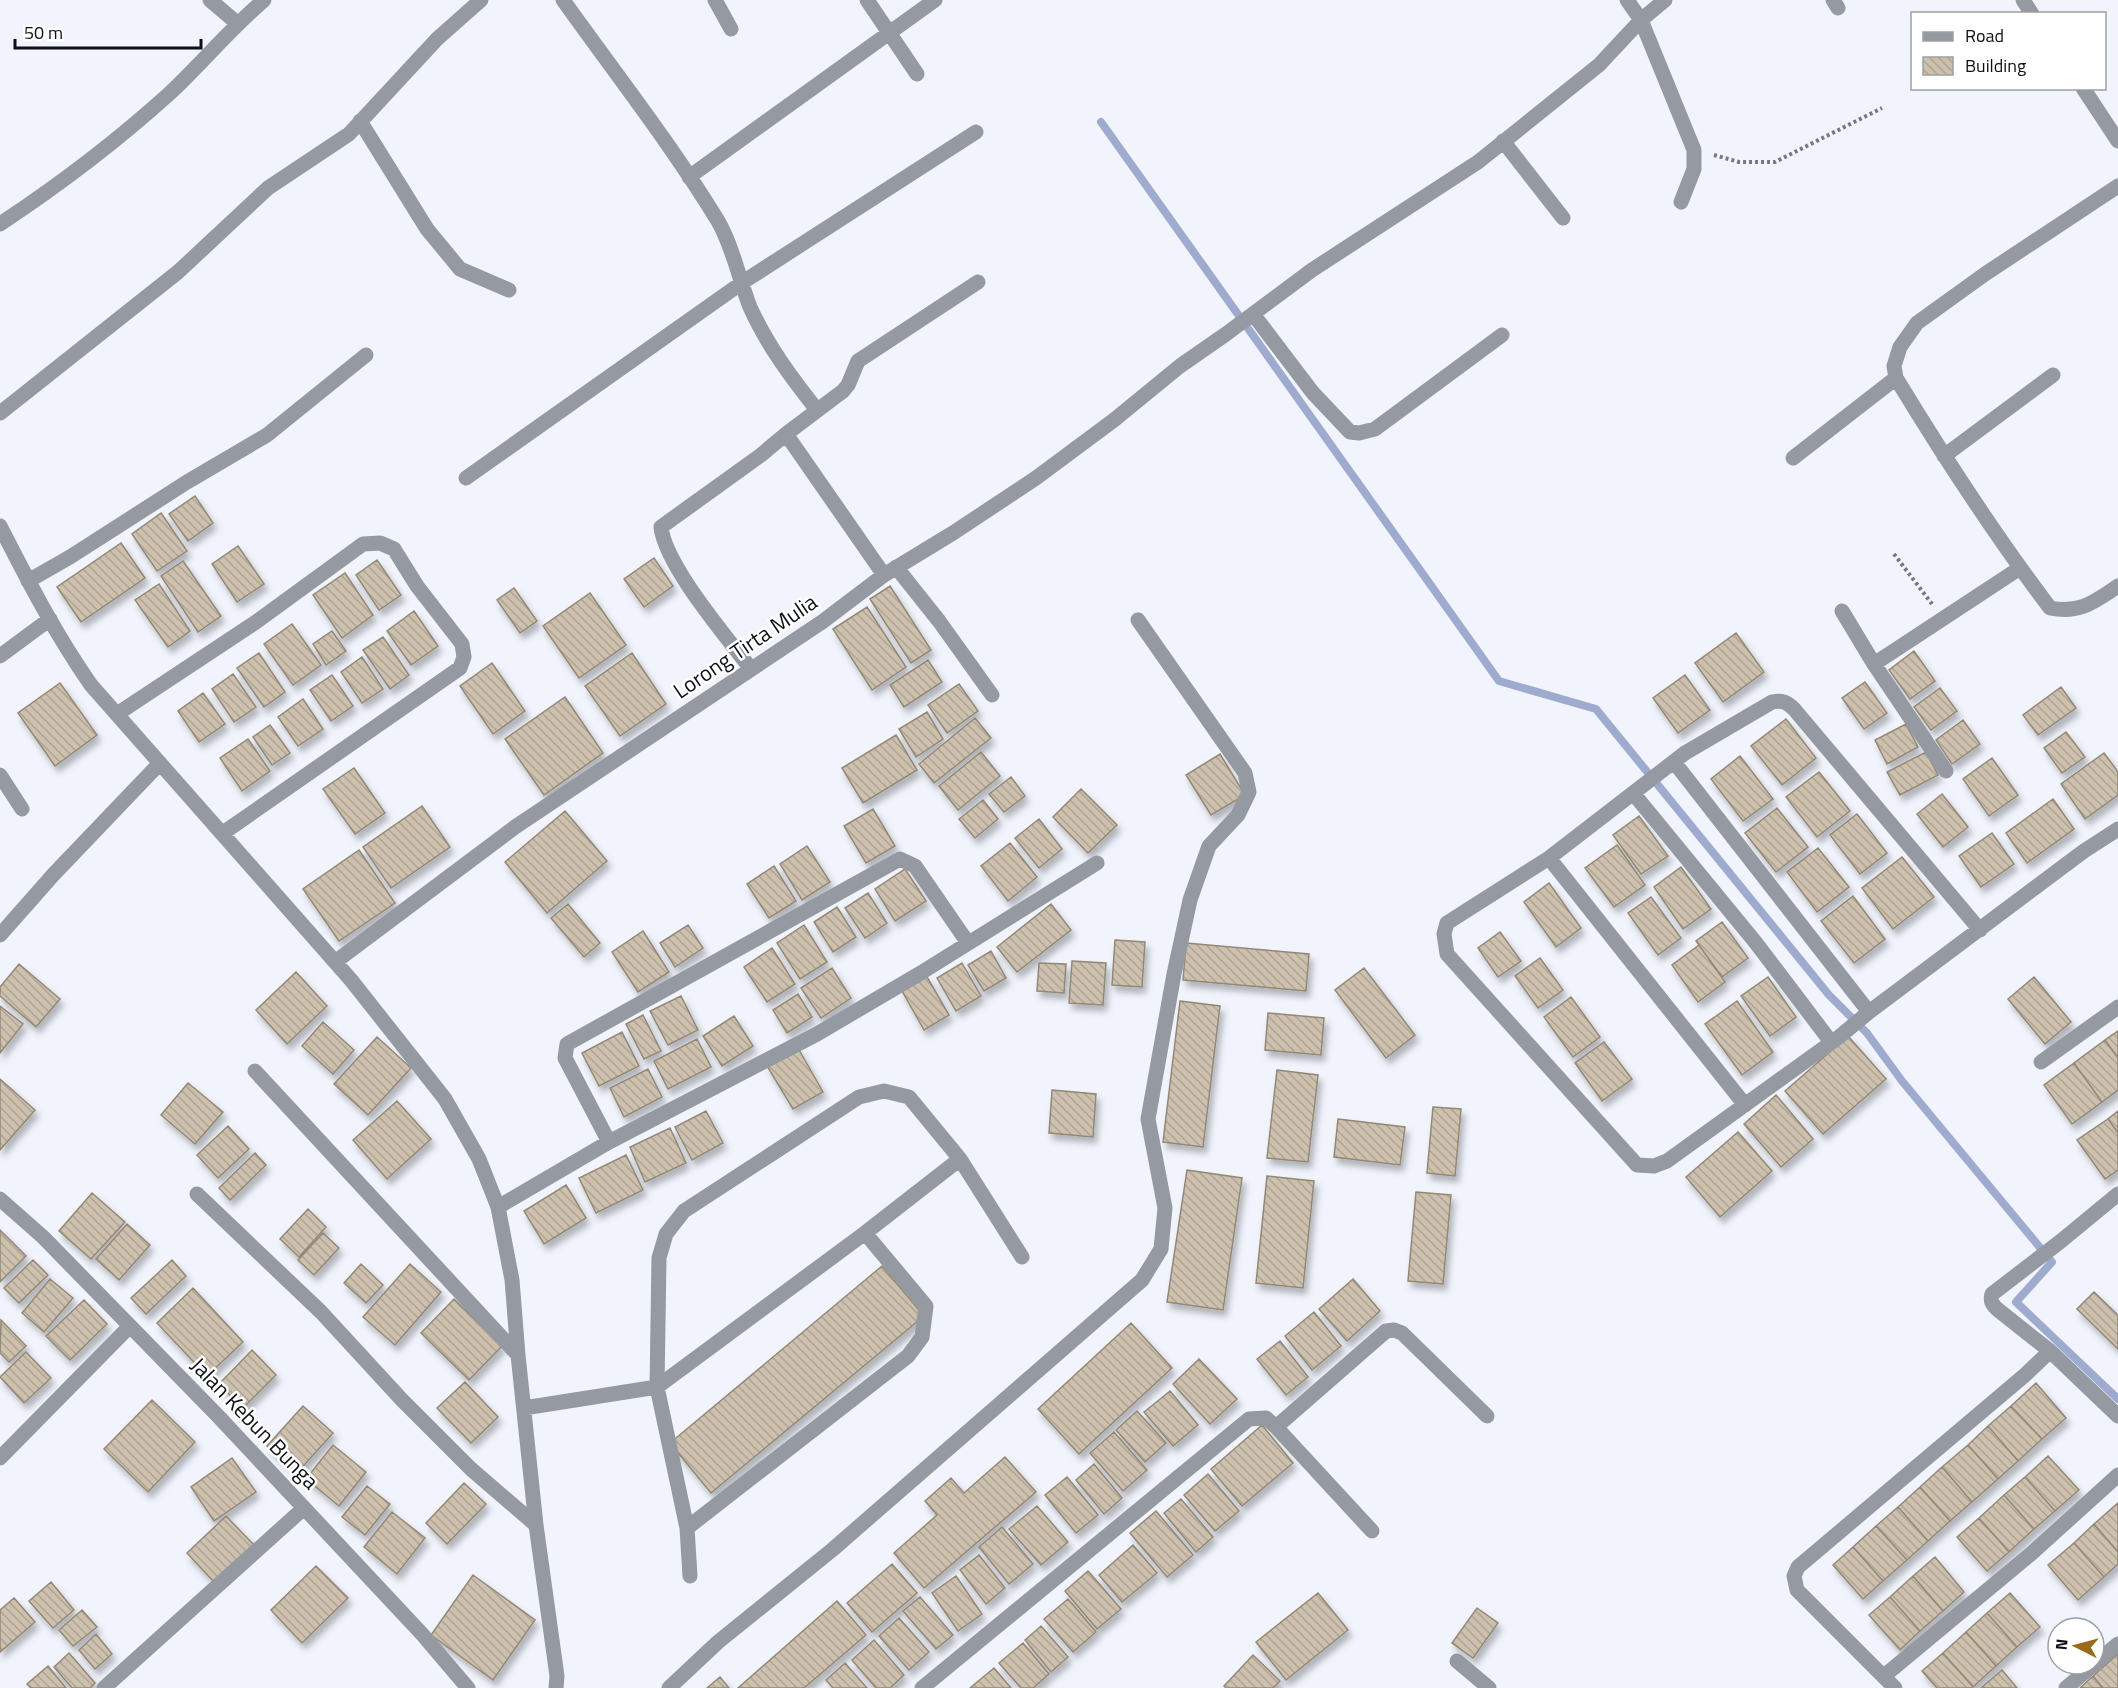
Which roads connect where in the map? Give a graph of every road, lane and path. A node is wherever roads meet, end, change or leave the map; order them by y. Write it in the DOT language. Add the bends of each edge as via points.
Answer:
graph roads {
  1 [pos="210,0"];
  2 [pos="264,0"];
  3 [pos="481,0"];
  4 [pos="563,0"];
  5 [pos="715,0"];
  6 [pos="867,0"];
  7 [pos="934,0"];
  8 [pos="1627,0"];
  9 [pos="1665,0"];
  10 [pos="1641,20"];
  11 [pos="237,23"];
  12 [pos="731,29"];
  13 [pos="889,33"];
  14 [pos="917,74"];
  15 [pos="2084,90"];
  16 [pos="1882,108"];
  17 [pos="360,122"];
  18 [pos="976,132"];
  19 [pos="1503,141"];
  20 [pos="2118,141"];
  21 [pos="1694,150"];
  22 [pos="689,177"];
  23 [pos="2118,186"];
  24 [pos="1681,202"];
  25 [pos="1563,218"];
  26 [pos="0,224"];
  27 [pos="743,282"];
  28 [pos="978,282"];
  29 [pos="509,290"];
  30 [pos="1250,316"];
  31 [pos="1502,335"];
  32 [pos="366,355"];
  33 [pos="2054,375"];
  34 [pos="1896,378"];
  35 [pos="817,410"];
  36 [pos="0,413"];
  37 [pos="786,434"];
  38 [pos="1944,456"];
  39 [pos="1793,458"];
  40 [pos="466,478"];
  41 [pos="0,526"];
  42 [pos="1894,554"];
  43 [pos="2020,568"];
  44 [pos="890,571"];
  45 [pos="28,581"];
  46 [pos="2118,586"];
  47 [pos="1842,610"];
  48 [pos="1943,618"];
  49 [pos="50,619"];
  50 [pos="1138,620"];
  51 [pos="0,656"];
  52 [pos="1874,664"];
  53 [pos="750,669"];
  54 [pos="992,695"];
  55 [pos="117,714"];
  56 [pos="160,763"];
  57 [pos="1668,765"];
  58 [pos="1946,771"];
  59 [pos="2,782"];
  60 [pos="1636,791"];
  61 [pos="22,809"];
  62 [pos="2118,829"];
  63 [pos="223,833"];
  64 [pos="1549,858"];
  65 [pos="1097,862"];
  66 [pos="1980,930"];
  67 [pos="0,935"];
  68 [pos="968,944"];
  69 [pos="335,962"];
  70 [pos="2118,1007"];
  71 [pos="1866,1014"];
  72 [pos="1835,1040"];
  73 [pos="2041,1062"];
  74 [pos="255,1071"];
  75 [pos="1744,1105"];
  76 [pos="609,1142"];
  77 [pos="960,1159"];
  78 [pos="197,1194"];
  79 [pos="2118,1194"];
  80 [pos="0,1199"];
  81 [pos="498,1207"];
  82 [pos="865,1233"];
  83 [pos="1022,1257"];
  84 [pos="130,1326"];
  85 [pos="2050,1351"];
  86 [pos="518,1356"];
  87 [pos="657,1387"];
  88 [pos="524,1408"];
  89 [pos="1487,1416"];
  90 [pos="2118,1416"];
  91 [pos="1276,1427"];
  92 [pos="0,1458"];
  93 [pos="2118,1475"];
  94 [pos="304,1508"];
  95 [pos="536,1525"];
  96 [pos="687,1528"];
  97 [pos="1372,1531"];
  98 [pos="690,1576"];
  99 [pos="2118,1644"];
  100 [pos="1457,1661"];
  101 [pos="1884,1676"];
  102 [pos="104,1688"];
  103 [pos="468,1688"];
  104 [pos="556,1688"];
  105 [pos="669,1688"];
  106 [pos="922,1688"];
  107 [pos="1489,1688"];
  108 [pos="1895,1688"];
  109 [pos="2066,1688"];
  1 -- 11 [label="street"];
  2 -- 11 [label="street"];
  3 -- 17 [label="street" via="437,39"];
  4 -- 22 [label="street"];
  5 -- 12 [label="street"];
  6 -- 13 [label="street"];
  7 -- 13 [label="street"];
  8 -- 10 [label="street"];
  9 -- 10 [label="street, Lorong Tirta Mulia"];
  10 -- 19 [label="street, Lorong Tirta Mulia" via="1599,65"];
  10 -- 21 [label="street"];
  11 -- 26 [label="street" via="171,92 42,197"];
  13 -- 14 [label="street"];
  13 -- 22 [label="street"];
  15 -- 20 [label="street"];
  16 -- 21 [label="path" via="1775,162 1739,162"];
  17 -- 29 [label="street" via="427,229 460,269"];
  17 -- 36 [label="street" via="349,134 268,188 178,272"];
  18 -- 27 [label="street"];
  19 -- 25 [label="street"];
  19 -- 30 [label="street, Lorong Tirta Mulia" via="1478,162 1312,270"];
  21 -- 24 [label="street" via="1694,169"];
  22 -- 27 [label="street" via="719,224"];
  23 -- 34 [label="street" via="1917,323 1900,346 1894,366"];
  27 -- 35 [label="street" via="762,331 782,365"];
  27 -- 40 [label="street"];
  28 -- 35 [label="street" via="858,362 848,385"];
  30 -- 31 [label="street" via="1312,393 1350,432 1359,433 1375,429"];
  30 -- 44 [label="street, Lorong Tirta Mulia" via="1036,478"];
  32 -- 45 [label="street" via="267,435"];
  33 -- 38 [label="street"];
  34 -- 38 [label="street"];
  34 -- 39 [label="street"];
  35 -- 37 [label="street"];
  37 -- 44 [label="street"];
  37 -- 53 [label="street" via="661,527 669,554"];
  38 -- 43 [label="street"];
  41 -- 45 [label="street"];
  42 -- 48 [label="path"];
  43 -- 46 [label="street" via="2050,608 2076,610"];
  43 -- 48 [label="street"];
  44 -- 53 [label="street, Lorong Tirta Mulia"];
  44 -- 54 [label="street" via="939,621"];
  45 -- 49 [label="street"];
  47 -- 52 [label="street"];
  48 -- 52 [label="street"];
  49 -- 51 [label="street"];
  49 -- 55 [label="street" via="91,685"];
  50 -- 105 [label="street" via="1245,773 1250,792 1238,815 1209,846 1190,900 1174,974 1148,1119 1165,1208 1161,1249 1142,1280"];
  52 -- 58 [label="street"];
  53 -- 69 [label="street, Lorong Tirta Mulia" via="515,827"];
  55 -- 56 [label="street"];
  55 -- 63 [label="street" via="256,622 363,544 380,543 394,549 462,644 464,657 460,668"];
  56 -- 63 [label="street"];
  56 -- 67 [label="street"];
  57 -- 60 [label="street"];
  57 -- 66 [label="street" via="1772,702 1787,702"];
  57 -- 71 [label="street"];
  59 -- 61 [label="street"];
  60 -- 64 [label="street"];
  60 -- 72 [label="street"];
  62 -- 66 [label="street"];
  63 -- 69 [label="street"];
  64 -- 75 [label="street"];
  64 -- 75 [label="street" via="1447,924 1447,954 1637,1165 1654,1166 1667,1161"];
  65 -- 68 [label="street"];
  66 -- 71 [label="street"];
  68 -- 76 [label="street" via="817,1034"];
  68 -- 76 [label="street" via="915,866 900,859 567,1044 565,1058"];
  69 -- 81 [label="street" via="445,1099 479,1159"];
  70 -- 73 [label="street"];
  71 -- 72 [label="street"];
  72 -- 75 [label="street"];
  74 -- 86 [label="street"];
  76 -- 81 [label="street"];
  77 -- 82 [label="street"];
  77 -- 83 [label="street"];
  77 -- 87 [label="street" via="909,1097 884,1091 859,1097 684,1211 666,1234 659,1258"];
  78 -- 95 [label="street" via="321,1312 463,1461"];
  79 -- 85 [label="street" via="1992,1294 1992,1303"];
  80 -- 84 [label="street, Jalan Kebun Bunga" via="43,1236"];
  81 -- 86 [label="street" via="512,1280"];
  82 -- 87 [label="street"];
  82 -- 96 [label="street" via="927,1306 922,1337 908,1356"];
  84 -- 92 [label="street"];
  84 -- 94 [label="street, Jalan Kebun Bunga"];
  85 -- 90 [label="street"];
  85 -- 101 [label="street" via="1798,1567 1794,1576 1797,1590"];
  86 -- 88 [label="street"];
  87 -- 88 [label="street"];
  87 -- 96 [label="street"];
  88 -- 95 [label="street"];
  89 -- 91 [label="street" via="1402,1333 1394,1330 1386,1331"];
  91 -- 97 [label="street"];
  91 -- 106 [label="street" via="1266,1418 1249,1419"];
  93 -- 101 [label="street" via="2032,1553"];
  94 -- 102 [label="street"];
  94 -- 103 [label="street, Jalan Kebun Bunga"];
  95 -- 104 [label="street"];
  96 -- 98 [label="street"];
  99 -- 109 [label="street"];
  100 -- 107 [label="street"];
  101 -- 108 [label="street"];
}
